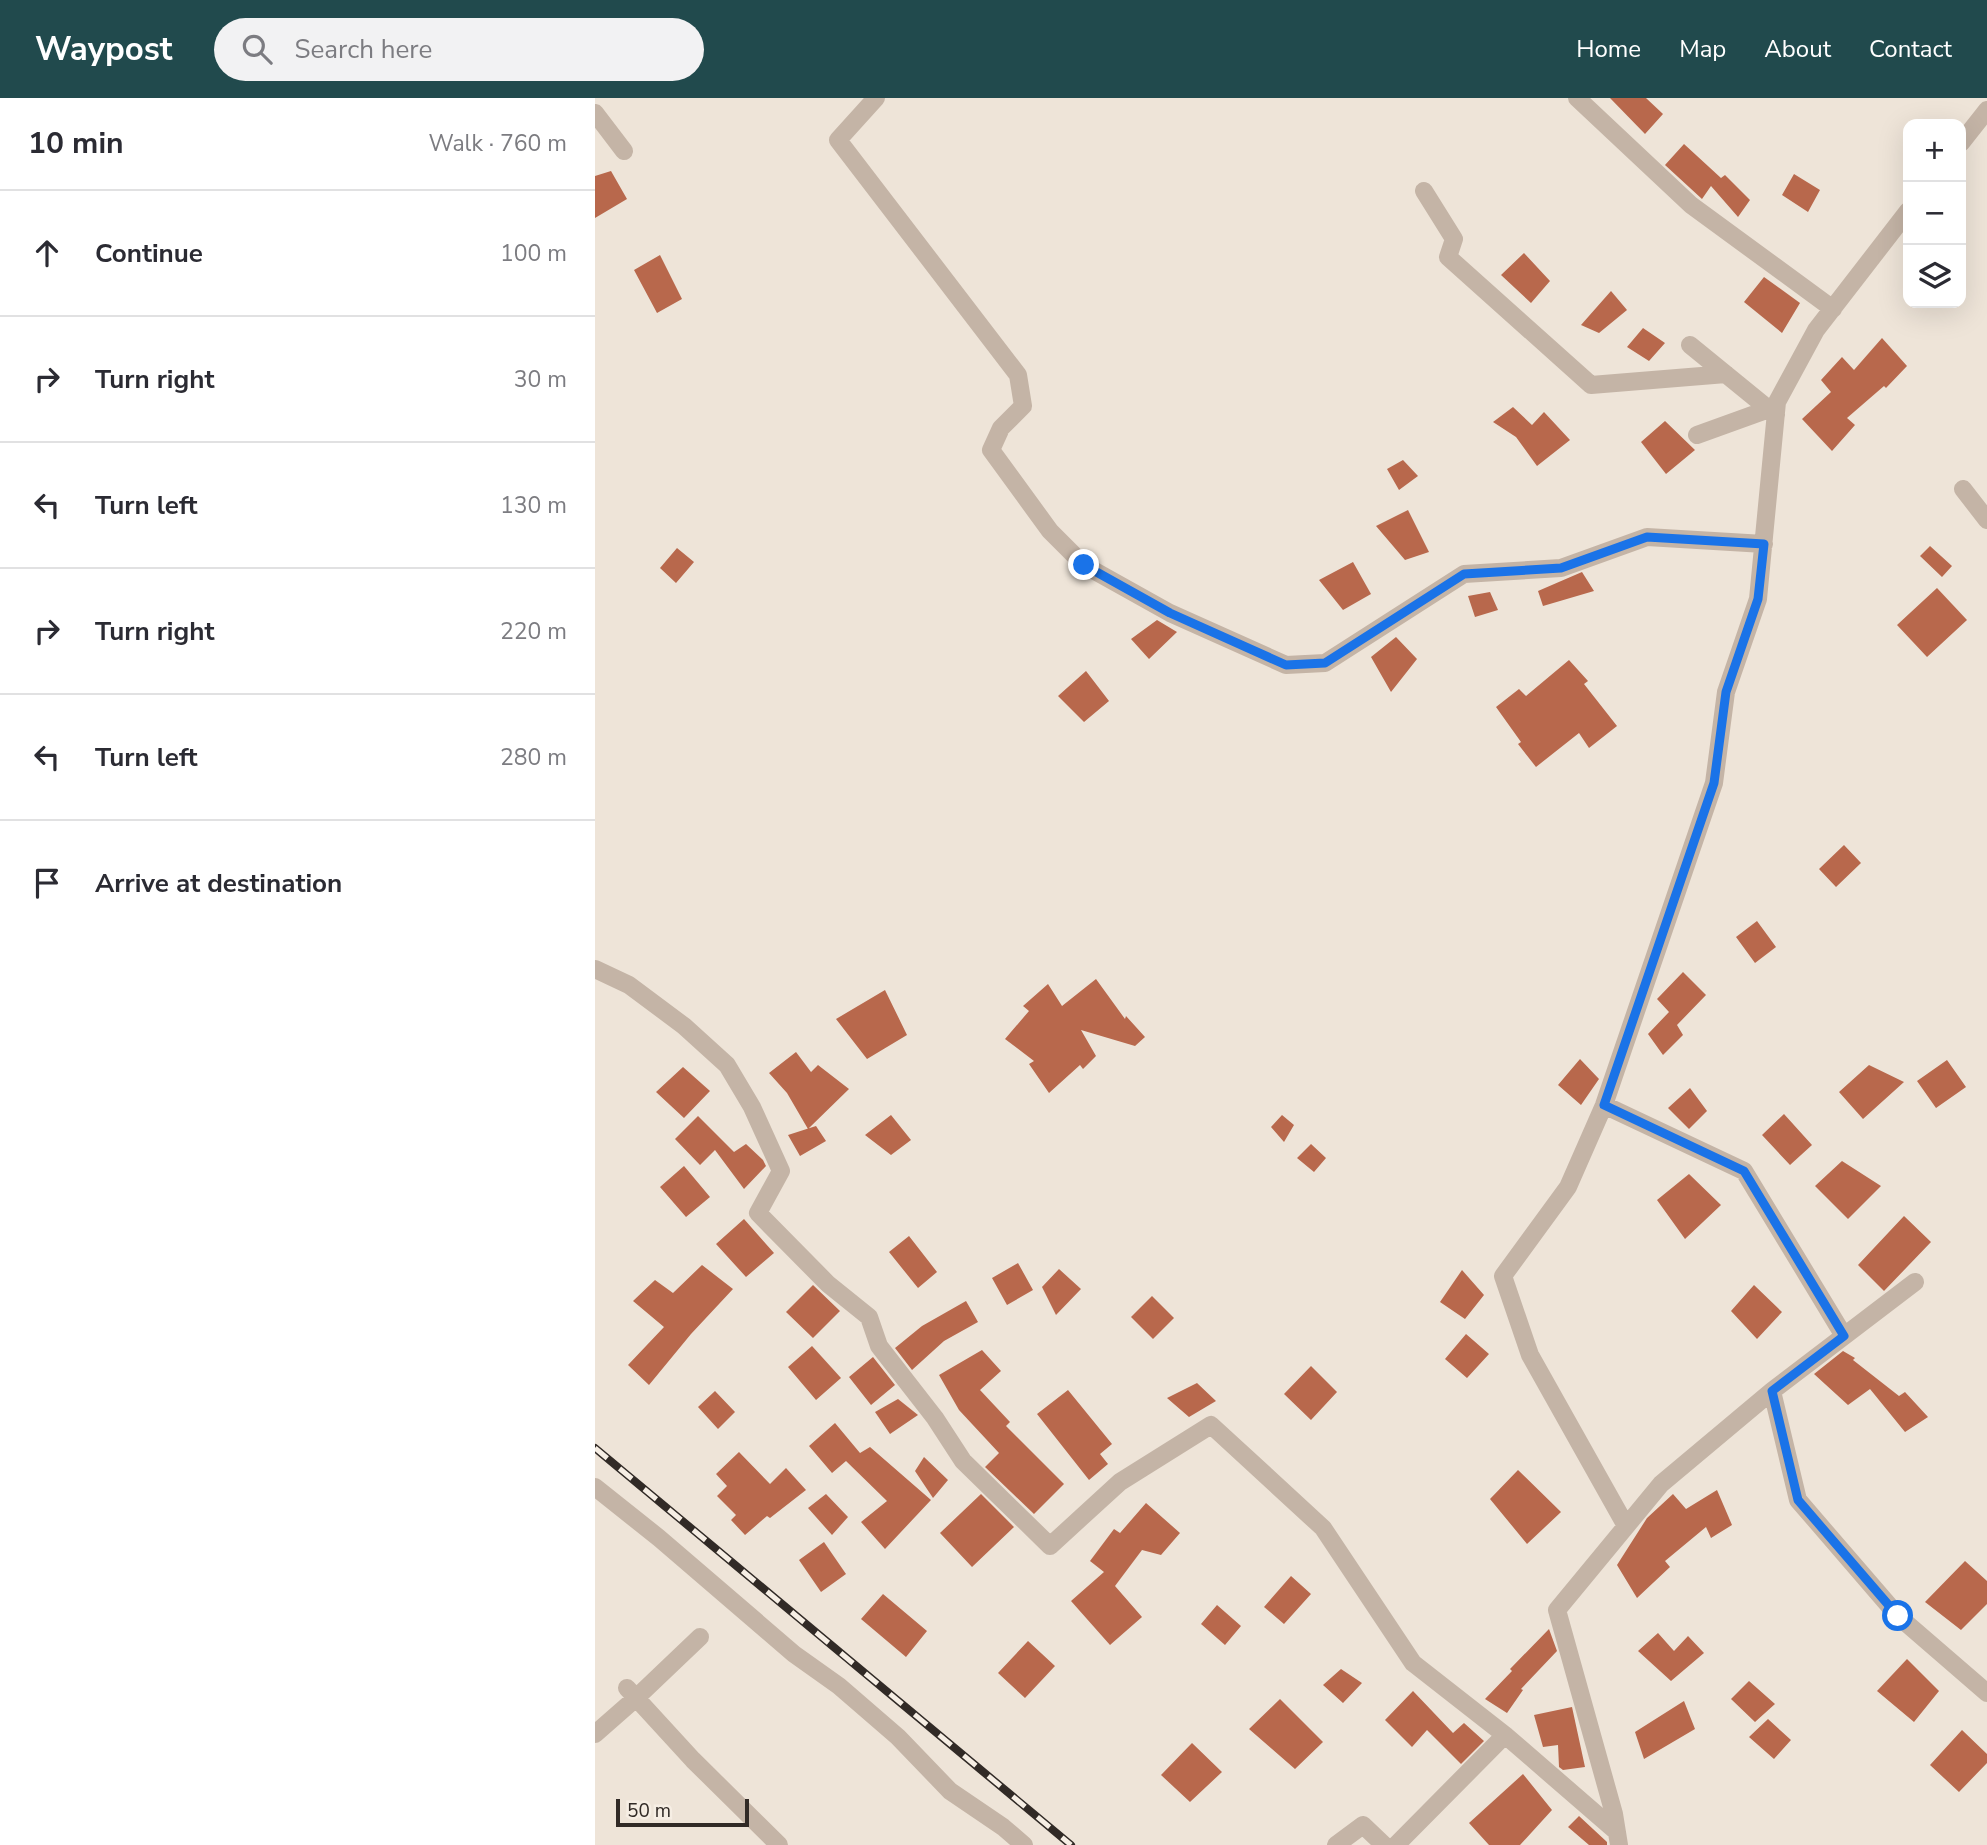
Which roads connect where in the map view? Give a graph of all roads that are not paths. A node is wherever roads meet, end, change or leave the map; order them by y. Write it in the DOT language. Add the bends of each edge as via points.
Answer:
graph roads {
  1 [pos="876,98"];
  2 [pos="1577,98"];
  3 [pos="1987,110"];
  4 [pos="595,113"];
  5 [pos="1966,137"];
  6 [pos="624,151"];
  7 [pos="1424,191"];
  8 [pos="1903,217"];
  9 [pos="1832,309"];
  10 [pos="1689,345"];
  11 [pos="1726,374"];
  12 [pos="1772,412"];
  13 [pos="1697,435"];
  14 [pos="1963,489"];
  15 [pos="1987,520"];
  16 [pos="1764,544"];
  17 [pos="595,969"];
  18 [pos="1604,1105"];
  19 [pos="1915,1282"];
  20 [pos="1844,1336"];
  21 [pos="1772,1391"];
  22 [pos="595,1488"];
  23 [pos="1626,1526"];
  24 [pos="700,1637"];
  25 [pos="632,1693"];
  26 [pos="1987,1693"];
  27 [pos="595,1734"];
  28 [pos="1505,1735"];
  29 [pos="1618,1838"];
  30 [pos="779,1845"];
  31 [pos="1024,1845"];
  32 [pos="1336,1845"];
  33 [pos="1384,1845"];
  34 [pos="1396,1845"];
  1 -- 16 [label="street" via="838,140 1018,375 1023,406 1002,428 991,450 1050,531 1084,565 1170,613 1286,665 1325,663 1464,574 1561,568 1647,537"];
  2 -- 9 [label="street" via="1691,205"];
  3 -- 5 [label="street"];
  4 -- 6 [label="street"];
  7 -- 11 [label="street" via="1454,239 1448,257 1591,385"];
  8 -- 9 [label="street"];
  9 -- 12 [label="street"];
  10 -- 11 [label="street"];
  11 -- 12 [label="street"];
  12 -- 13 [label="street"];
  12 -- 16 [label="street"];
  14 -- 15 [label="street"];
  16 -- 18 [label="street" via="1758,599 1726,692 1714,783"];
  17 -- 28 [label="street" via="629,985 727,1065 781,1171 758,1213 828,1284 870,1317 879,1346 963,1461 1050,1546 1120,1482 1212,1425 1323,1528 1413,1663"];
  18 -- 20 [label="street" via="1744,1171"];
  18 -- 23 [label="street" via="1568,1188 1503,1276 1530,1355"];
  19 -- 20 [label="street"];
  20 -- 21 [label="street"];
  21 -- 23 [label="street" via="1661,1484"];
  21 -- 26 [label="street" via="1798,1500 1898,1616"];
  22 -- 31 [label="street" via="898,1737 950,1791"];
  23 -- 29 [label="street" via="1557,1610"];
  24 -- 25 [label="street"];
  25 -- 27 [label="street"];
  25 -- 30 [label="street"];
  28 -- 29 [label="street"];
  28 -- 34 [label="street"];
  32 -- 33 [label="street" via="1363,1825"];
}
